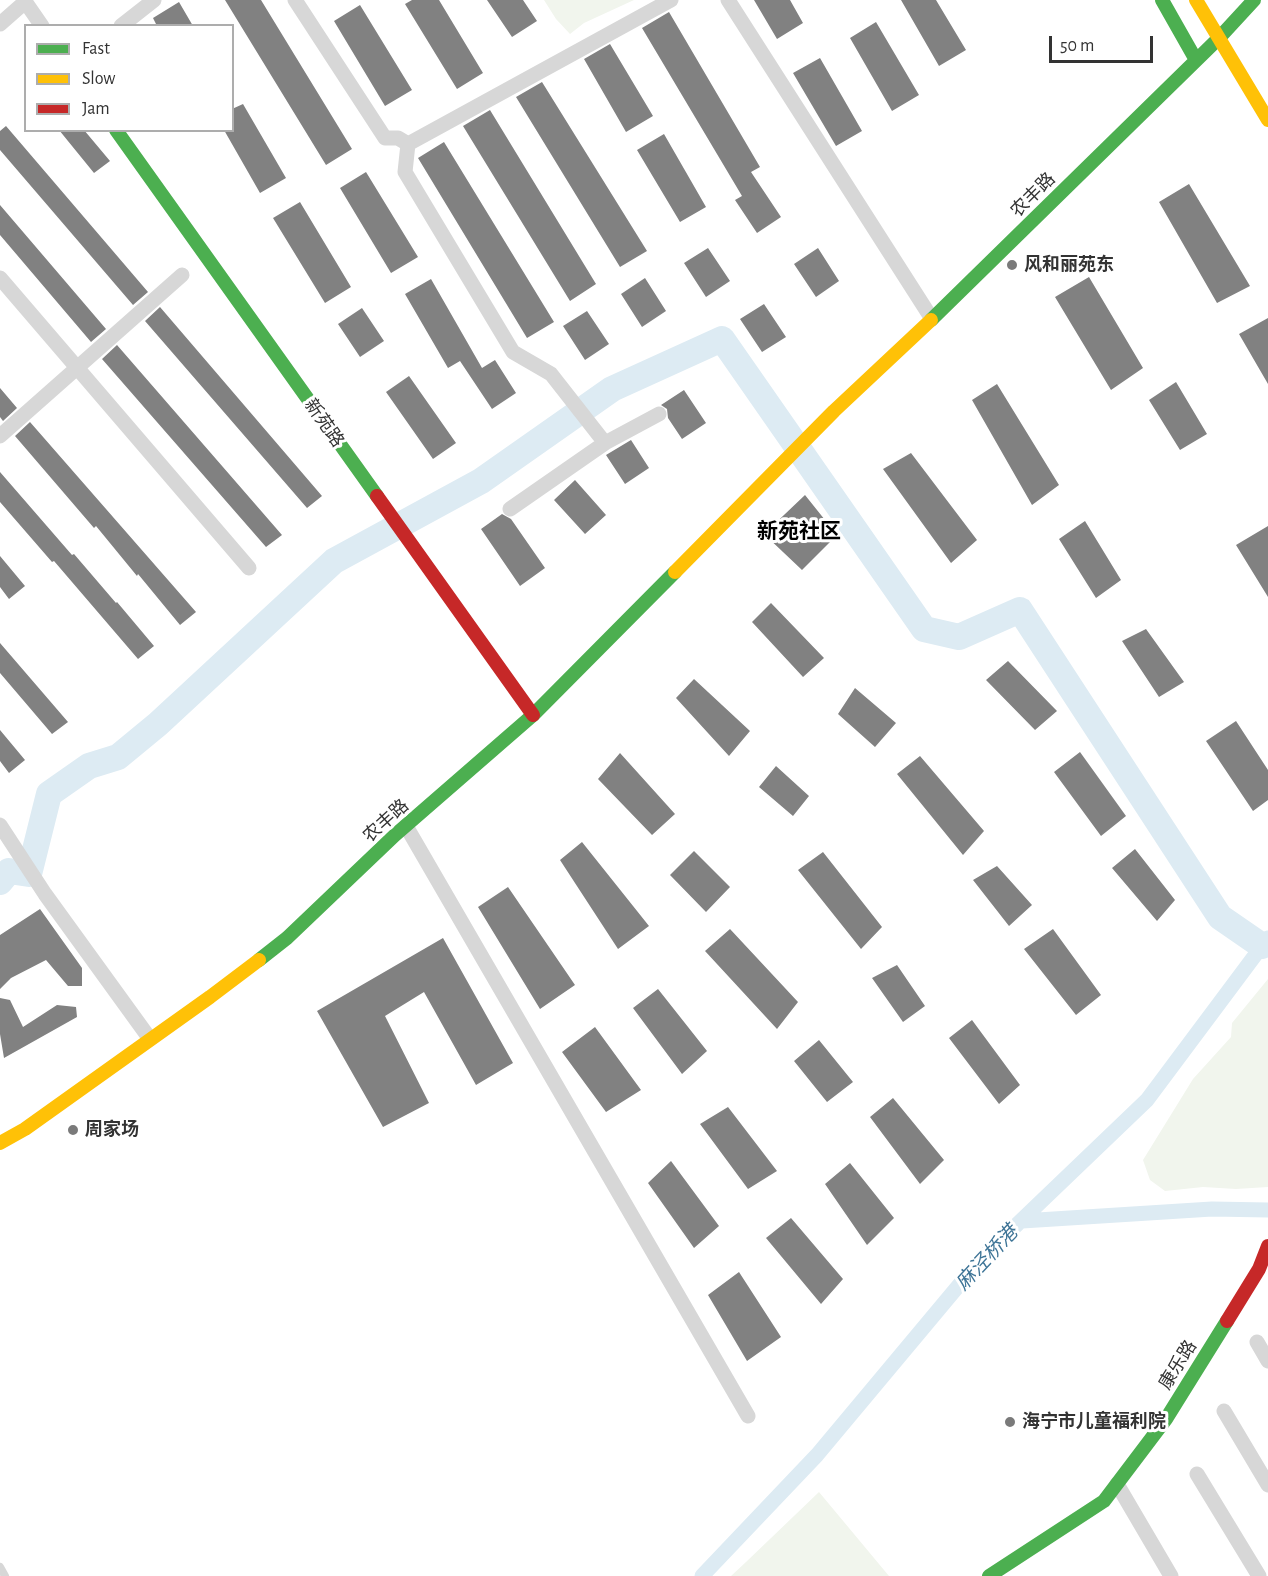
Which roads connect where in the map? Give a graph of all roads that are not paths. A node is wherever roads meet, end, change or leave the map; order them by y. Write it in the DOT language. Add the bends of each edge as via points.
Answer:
graph roads {
  1 [pos="154,0"];
  2 [pos="295,0"];
  3 [pos="671,0"];
  4 [pos="728,0"];
  5 [pos="1162,0"];
  6 [pos="1196,0"];
  7 [pos="1254,0"];
  8 [pos="24,1"];
  9 [pos="0,24"];
  10 [pos="41,24"];
  11 [pos="124,24"];
  12 [pos="1219,38"];
  13 [pos="1196,60"];
  14 [pos="1268,120"];
  15 [pos="117,132"];
  16 [pos="408,144"];
  17 [pos="182,275"];
  18 [pos="0,278"];
  19 [pos="932,320"];
  20 [pos="77,368"];
  21 [pos="659,414"];
  22 [pos="0,436"];
  23 [pos="605,443"];
  24 [pos="510,509"];
  25 [pos="249,568"];
  26 [pos="533,715"];
  27 [pos="0,826"];
  28 [pos="406,826"];
  29 [pos="150,1040"];
  30 [pos="0,1143"];
  31 [pos="1268,1246"];
  32 [pos="1257,1342"];
  33 [pos="1268,1361"];
  34 [pos="1224,1411"];
  35 [pos="748,1416"];
  36 [pos="1197,1474"];
  37 [pos="1117,1484"];
  38 [pos="1268,1485"];
  39 [pos="0,1567"];
  40 [pos="1261,1568"];
  41 [pos="5,1576"];
  42 [pos="989,1576"];
  43 [pos="1171,1576"];
  1 -- 11 [label="street"];
  2 -- 16 [label="street" via="385,138 398,138"];
  3 -- 16 [label="street"];
  4 -- 19 [label="street"];
  5 -- 13 [label="main road"];
  6 -- 12 [label="main road"];
  7 -- 12 [label="main road, 农丰路"];
  8 -- 9 [label="street"];
  8 -- 10 [label="street"];
  12 -- 13 [label="main road, 农丰路"];
  12 -- 14 [label="main road"];
  13 -- 19 [label="main road, 农丰路"];
  15 -- 26 [label="main road, 新苑路"];
  16 -- 23 [label="street" via="405,172 513,352 551,374"];
  17 -- 20 [label="street"];
  18 -- 20 [label="street"];
  19 -- 26 [label="main road, 农丰路" via="834,411"];
  20 -- 22 [label="street"];
  20 -- 25 [label="street"];
  21 -- 23 [label="street"];
  23 -- 24 [label="street"];
  26 -- 28 [label="main road, 农丰路"];
  27 -- 29 [label="street"];
  28 -- 29 [label="main road, 农丰路" via="287,938"];
  28 -- 35 [label="street"];
  29 -- 30 [label="main road, 农丰路" via="25,1130"];
  31 -- 37 [label="main road, 康乐路" via="1259,1269 1172,1409"];
  32 -- 33 [label="street"];
  34 -- 38 [label="street"];
  36 -- 40 [label="street"];
  37 -- 42 [label="main road, 康乐路" via="1104,1501"];
  37 -- 43 [label="street"];
  39 -- 41 [label="lane"];
}
